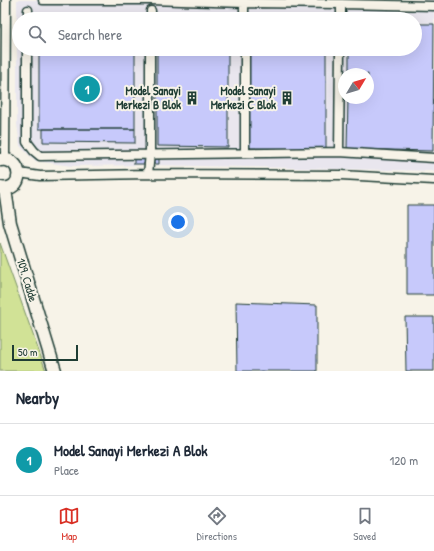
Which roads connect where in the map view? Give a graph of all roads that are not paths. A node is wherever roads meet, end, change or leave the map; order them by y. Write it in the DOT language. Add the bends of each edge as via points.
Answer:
graph roads {
  1 [pos="6,0"];
  2 [pos="43,0"];
  3 [pos="109,0"];
  4 [pos="187,1"];
  5 [pos="268,2"];
  6 [pos="357,2"];
  7 [pos="244,4"];
  8 [pos="341,4"];
  9 [pos="434,6"];
  10 [pos="244,12"];
  11 [pos="341,12"];
  12 [pos="28,56"];
  13 [pos="150,56"];
  14 [pos="245,56"];
  15 [pos="340,56"];
  16 [pos="339,152"];
  17 [pos="150,153"];
  18 [pos="245,153"];
  19 [pos="434,158"];
  20 [pos="3,160"];
  21 [pos="19,173"];
  22 [pos="148,174"];
  23 [pos="434,180"];
  24 [pos="3,189"];
  25 [pos="55,371"];
  1 -- 20 [label="street"];
  2 -- 3 [label="street"];
  3 -- 4 [label="street"];
  4 -- 7 [label="street"];
  5 -- 7 [label="street"];
  5 -- 8 [label="street"];
  6 -- 8 [label="street"];
  6 -- 9 [label="street"];
  7 -- 10 [label="street"];
  8 -- 11 [label="street"];
  12 -- 17 [label="street" via="27,142 40,156"];
  13 -- 17 [label="street"];
  14 -- 18 [label="street"];
  15 -- 16 [label="street"];
  16 -- 18 [label="street"];
  16 -- 19 [label="street"];
  17 -- 18 [label="street"];
  17 -- 22 [label="street"];
  20 -- 21 [label="street" via="15,164"];
  21 -- 22 [label="street" via="40,176"];
  21 -- 24 [label="street" via="15,184"];
  22 -- 23 [label="street" via="341,176"];
  24 -- 25 [label="street, 109. Cadde" via="10,223"];
}
